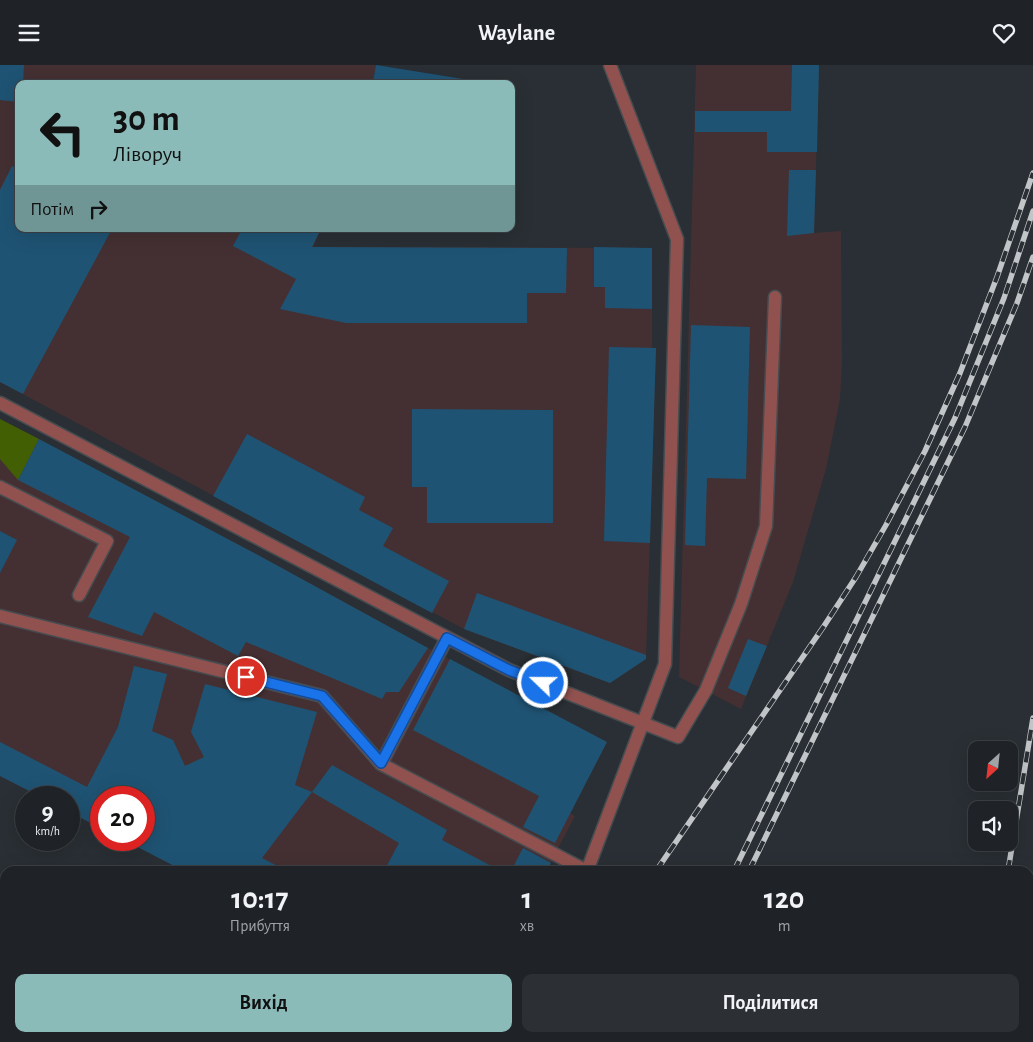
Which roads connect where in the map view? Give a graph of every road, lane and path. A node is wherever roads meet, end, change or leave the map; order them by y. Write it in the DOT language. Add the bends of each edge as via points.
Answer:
graph roads {
  1 [pos="610,65"];
  2 [pos="775,297"];
  3 [pos="0,403"];
  4 [pos="0,487"];
  5 [pos="78,595"];
  6 [pos="0,616"];
  7 [pos="447,638"];
  8 [pos="643,723"];
  9 [pos="381,763"];
  10 [pos="577,866"];
  11 [pos="589,866"];
  1 -- 8 [label="lane" via="677,239 665,664"];
  2 -- 8 [label="lane" via="768,515 764,538 706,690 678,737"];
  3 -- 7 [label="lane"];
  4 -- 5 [label="lane" via="107,541"];
  6 -- 9 [label="lane" via="322,696"];
  7 -- 8 [label="lane" via="509,670"];
  7 -- 9 [label="lane"];
  8 -- 11 [label="lane"];
  9 -- 10 [label="lane"];
}
